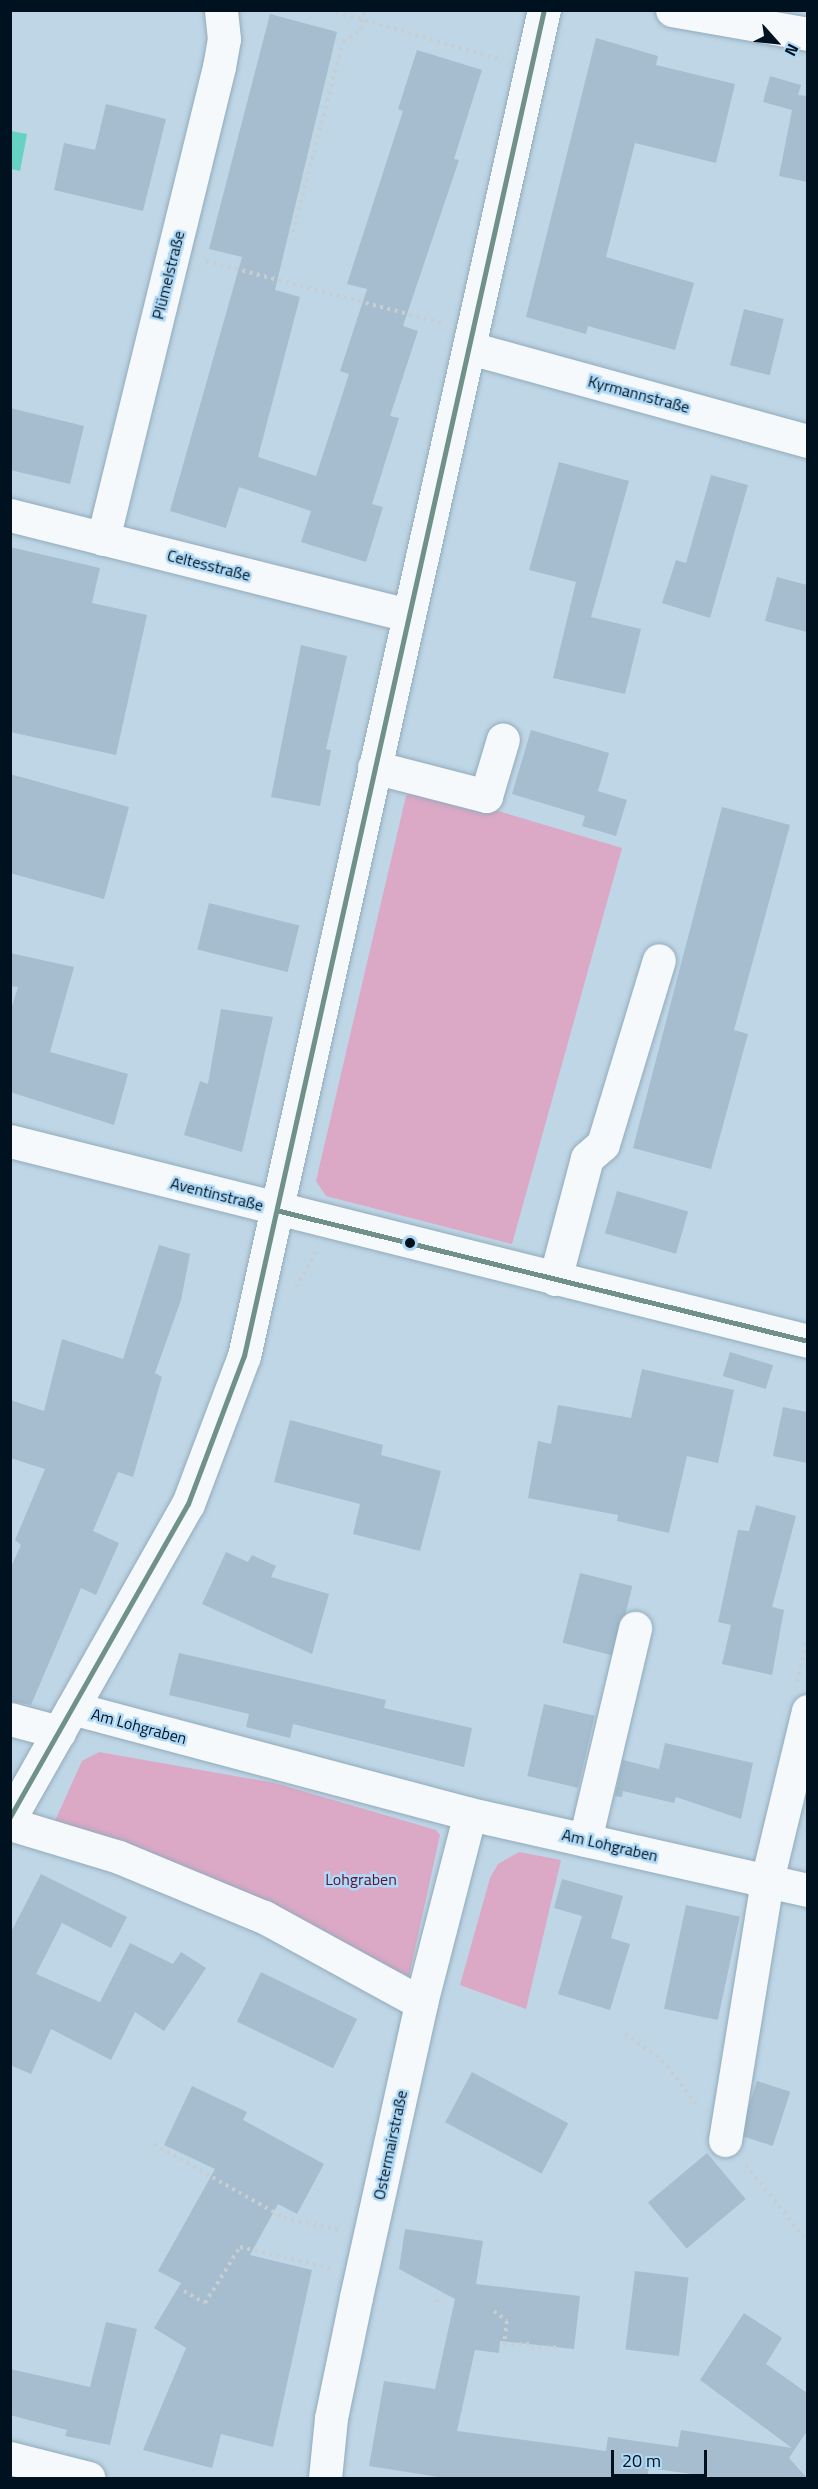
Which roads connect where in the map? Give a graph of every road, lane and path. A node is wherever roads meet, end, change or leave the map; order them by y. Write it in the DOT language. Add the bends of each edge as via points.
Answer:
graph roads {
  1 [pos="221,10"];
  2 [pos="329,10"];
  3 [pos="364,10"];
  4 [pos="544,10"];
  5 [pos="672,10"];
  6 [pos="363,20"];
  7 [pos="807,34"];
  8 [pos="532,68"];
  9 [pos="293,232"];
  10 [pos="173,252"];
  11 [pos="472,340"];
  12 [pos="807,441"];
  13 [pos="10,516"];
  14 [pos="103,538"];
  15 [pos="407,615"];
  16 [pos="503,739"];
  17 [pos="374,767"];
  18 [pos="659,960"];
  19 [pos="10,1141"];
  20 [pos="280,1211"];
  21 [pos="324,1248"];
  22 [pos="555,1279"];
  23 [pos="294,1293"];
  24 [pos="807,1341"];
  25 [pos="635,1628"];
  26 [pos="807,1636"];
  27 [pos="801,1702"];
  28 [pos="10,1719"];
  29 [pos="65,1720"];
  30 [pos="470,1814"];
  31 [pos="10,1818"];
  32 [pos="10,1824"];
  33 [pos="585,1840"];
  34 [pos="767,1880"];
  35 [pos="807,1890"];
  36 [pos="421,2003"];
  37 [pos="624,2034"];
  38 [pos="725,2140"];
  39 [pos="154,2144"];
  40 [pos="369,2236"];
  41 [pos="807,2242"];
  42 [pos="361,2274"];
  43 [pos="184,2291"];
  44 [pos="438,2297"];
  45 [pos="437,2302"];
  46 [pos="494,2311"];
  47 [pos="559,2347"];
  48 [pos="10,2458"];
  49 [pos="89,2478"];
  50 [pos="325,2478"];
  1 -- 10 [label="street, Plümelstraße" via="222,49"];
  2 -- 6 [label="path"];
  3 -- 6 [label="path"];
  4 -- 8 [label="street"];
  5 -- 7 [label="street"];
  6 -- 8 [label="path"];
  6 -- 9 [label="path" via="361,30 344,42"];
  8 -- 11 [label="street"];
  10 -- 11 [label="path"];
  10 -- 14 [label="street, Plümelstraße"];
  11 -- 12 [label="street, Kyrmannstraße"];
  11 -- 15 [label="street"];
  13 -- 14 [label="street, Celtesstraße"];
  14 -- 15 [label="street, Celtesstraße"];
  15 -- 17 [label="street"];
  16 -- 17 [label="street" via="486,796"];
  17 -- 20 [label="street"];
  18 -- 22 [label="street" via="603,1144 587,1158"];
  19 -- 20 [label="street, Aventinstraße"];
  20 -- 22 [label="street, Aventinstraße"];
  20 -- 29 [label="street" via="244,1356 203,1471 167,1546"];
  21 -- 23 [label="path" via="306,1263"];
  22 -- 24 [label="street, Aventinstraße"];
  25 -- 33 [label="street"];
  26 -- 27 [label="path"];
  27 -- 34 [label="street"];
  28 -- 29 [label="street, Am Lohgraben"];
  29 -- 30 [label="street, Am Lohgraben"];
  29 -- 31 [label="street"];
  30 -- 33 [label="street, Am Lohgraben"];
  30 -- 36 [label="street, Ostermairstraße"];
  32 -- 36 [label="street" via="119,1857 264,1917"];
  33 -- 34 [label="street, Am Lohgraben"];
  34 -- 35 [label="street, Am Lohgraben"];
  34 -- 38 [label="street"];
  36 -- 40 [label="street, Ostermairstraße"];
  37 -- 38 [label="path" via="662,2060"];
  38 -- 41 [label="path"];
  39 -- 40 [label="path" via="284,2218"];
  40 -- 42 [label="street, Ostermairstraße"];
  42 -- 43 [label="path" via="240,2247 205,2303"];
  42 -- 50 [label="street, Ostermairstraße" via="331,2418"];
  44 -- 45 [label="path"];
  46 -- 47 [label="path" via="507,2321 504,2345"];
  48 -- 49 [label="street"];
}
